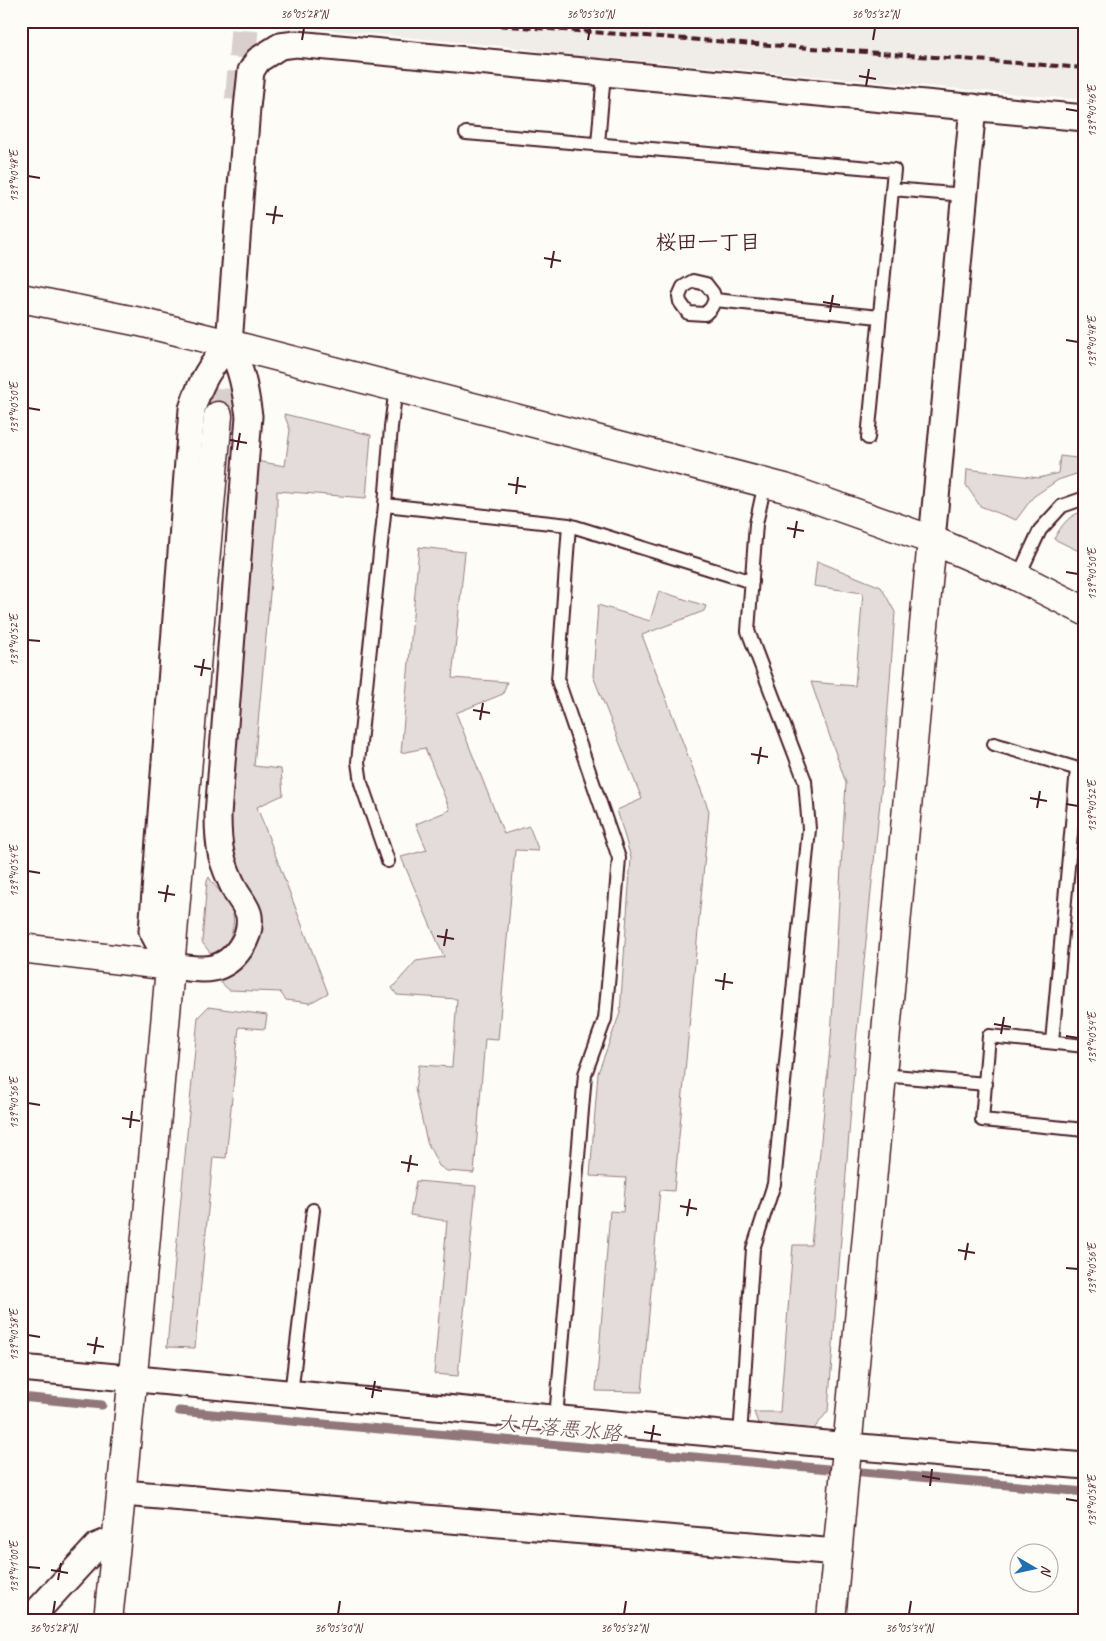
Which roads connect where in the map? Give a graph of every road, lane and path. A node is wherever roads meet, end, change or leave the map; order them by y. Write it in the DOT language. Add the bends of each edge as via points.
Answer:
graph roads {
  1 [pos="604,73"];
  2 [pos="973,107"];
  3 [pos="1085,118"];
  4 [pos="466,133"];
  5 [pos="598,144"];
  6 [pos="892,189"];
  7 [pos="965,195"];
  8 [pos="21,298"];
  9 [pos="715,300"];
  10 [pos="879,317"];
  11 [pos="229,344"];
  12 [pos="396,387"];
  13 [pos="218,416"];
  14 [pos="868,438"];
  15 [pos="765,483"];
  16 [pos="1085,498"];
  17 [pos="385,504"];
  18 [pos="569,525"];
  19 [pos="932,540"];
  20 [pos="1018,576"];
  21 [pos="752,582"];
  22 [pos="1085,610"];
  23 [pos="994,744"];
  24 [pos="1081,770"];
  25 [pos="388,861"];
  26 [pos="21,948"];
  27 [pos="171,966"];
  28 [pos="1052,1042"];
  29 [pos="1085,1046"];
  30 [pos="882,1075"];
  31 [pos="986,1084"];
  32 [pos="1085,1130"];
  33 [pos="313,1210"];
  34 [pos="21,1368"];
  35 [pos="133,1379"];
  36 [pos="291,1394"];
  37 [pos="556,1418"];
  38 [pos="740,1436"];
  39 [pos="847,1448"];
  40 [pos="1085,1466"];
  41 [pos="123,1493"];
  42 [pos="117,1538"];
  43 [pos="838,1552"];
  44 [pos="29,1620"];
  45 [pos="108,1620"];
  46 [pos="831,1620"];
  1 -- 2 [label="street"];
  1 -- 5 [label="lane"];
  1 -- 11 [label="street" via="296,44 280,46 258,60 251,71 246,117"];
  2 -- 3 [label="street"];
  2 -- 7 [label="street"];
  4 -- 5 [label="lane"];
  5 -- 6 [label="lane" via="894,170"];
  6 -- 7 [label="lane"];
  6 -- 10 [label="lane"];
  7 -- 19 [label="street"];
  8 -- 11 [label="street"];
  9 -- 10 [label="lane"];
  10 -- 14 [label="lane"];
  11 -- 12 [label="street"];
  11 -- 27 [label="street" via="200,384 192,409 152,931"];
  11 -- 27 [label="street" via="246,389 249,416 218,834 220,852 229,877 249,914 249,927 244,942 230,961 214,968"];
  12 -- 15 [label="street"];
  12 -- 17 [label="lane"];
  13 -- 27 [label="street"];
  15 -- 19 [label="street"];
  15 -- 21 [label="lane" via="756,524"];
  16 -- 20 [label="lane" via="1062,506 1040,530"];
  17 -- 18 [label="lane"];
  17 -- 25 [label="lane" via="358,762 361,783"];
  18 -- 21 [label="lane"];
  18 -- 37 [label="lane" via="558,681 618,858 618,871 605,1019 585,1074"];
  19 -- 20 [label="street"];
  19 -- 30 [label="street"];
  20 -- 22 [label="street"];
  21 -- 38 [label="lane" via="748,630 805,780 809,830 774,1184 754,1249"];
  23 -- 24 [label="lane"];
  24 -- 28 [label="lane"];
  26 -- 27 [label="street"];
  27 -- 35 [label="street"];
  28 -- 29 [label="lane"];
  28 -- 31 [label="lane" via="989,1036"];
  30 -- 31 [label="lane"];
  30 -- 39 [label="street"];
  31 -- 32 [label="lane" via="982,1120"];
  33 -- 36 [label="lane"];
  34 -- 35 [label="street"];
  35 -- 36 [label="street"];
  35 -- 41 [label="street"];
  36 -- 37 [label="street"];
  37 -- 38 [label="street"];
  38 -- 39 [label="street"];
  39 -- 40 [label="street"];
  39 -- 43 [label="street"];
  41 -- 42 [label="street"];
  41 -- 43 [label="street"];
  42 -- 44 [label="street" via="97,1546"];
  42 -- 45 [label="street"];
  43 -- 46 [label="street"];
}
